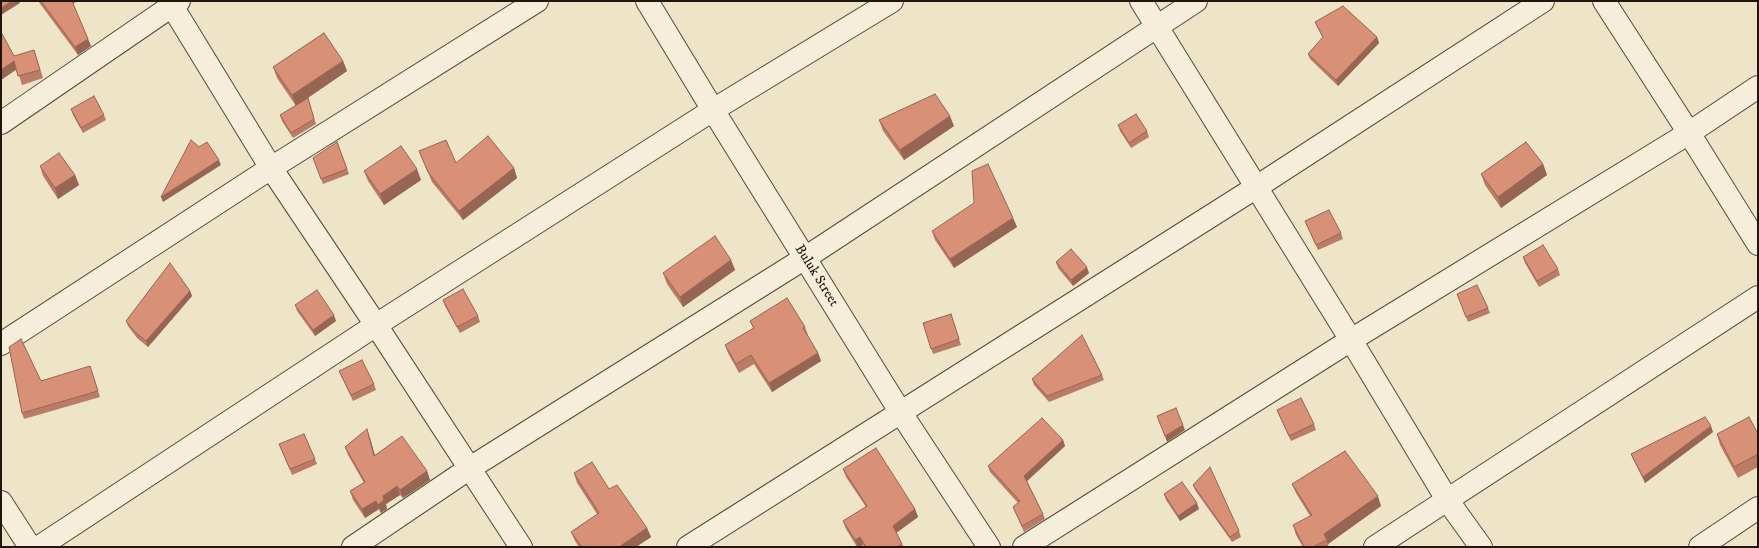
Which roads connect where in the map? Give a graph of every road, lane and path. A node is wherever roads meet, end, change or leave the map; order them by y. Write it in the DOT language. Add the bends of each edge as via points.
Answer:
graph roads {
  1 [pos="537,1"];
  2 [pos="647,1"];
  3 [pos="892,1"];
  4 [pos="1141,1"];
  5 [pos="1196,1"];
  6 [pos="1543,1"];
  7 [pos="1604,1"];
  8 [pos="173,3"];
  9 [pos="1156,27"];
  10 [pos="1758,87"];
  11 [pos="713,110"];
  12 [pos="1,123"];
  13 [pos="1689,133"];
  14 [pos="271,168"];
  15 [pos="1255,188"];
  16 [pos="1758,244"];
  17 [pos="805,258"];
  18 [pos="1758,297"];
  19 [pos="376,325"];
  20 [pos="1351,340"];
  21 [pos="1,344"];
  22 [pos="901,413"];
  23 [pos="470,468"];
  24 [pos="1448,501"];
  25 [pos="1,502"];
  26 [pos="1758,508"];
  27 [pos="30,547"];
  28 [pos="39,547"];
  29 [pos="353,547"];
  30 [pos="521,547"];
  31 [pos="688,547"];
  32 [pos="989,547"];
  33 [pos="1024,547"];
  34 [pos="1375,547"];
  35 [pos="1481,547"];
  36 [pos="1700,547"];
  1 -- 14 [label="street"];
  2 -- 11 [label="street, Buluk Street"];
  3 -- 11 [label="street"];
  4 -- 9 [label="street"];
  5 -- 9 [label="street"];
  6 -- 15 [label="street"];
  7 -- 13 [label="street"];
  8 -- 12 [label="street"];
  8 -- 14 [label="street"];
  9 -- 15 [label="street"];
  9 -- 17 [label="street"];
  10 -- 13 [label="street"];
  11 -- 17 [label="street, Buluk Street"];
  11 -- 19 [label="street"];
  13 -- 16 [label="street"];
  13 -- 20 [label="street"];
  14 -- 19 [label="street"];
  14 -- 21 [label="street"];
  15 -- 20 [label="street"];
  15 -- 22 [label="street"];
  17 -- 22 [label="street, Buluk Street"];
  17 -- 23 [label="street"];
  18 -- 24 [label="street"];
  19 -- 23 [label="street"];
  19 -- 28 [label="street"];
  20 -- 24 [label="street"];
  20 -- 33 [label="street"];
  22 -- 31 [label="street"];
  22 -- 32 [label="street, Buluk Street"];
  23 -- 29 [label="street"];
  23 -- 30 [label="street"];
  24 -- 34 [label="street"];
  24 -- 35 [label="street"];
  25 -- 27 [label="street"];
  26 -- 36 [label="street"];
}
